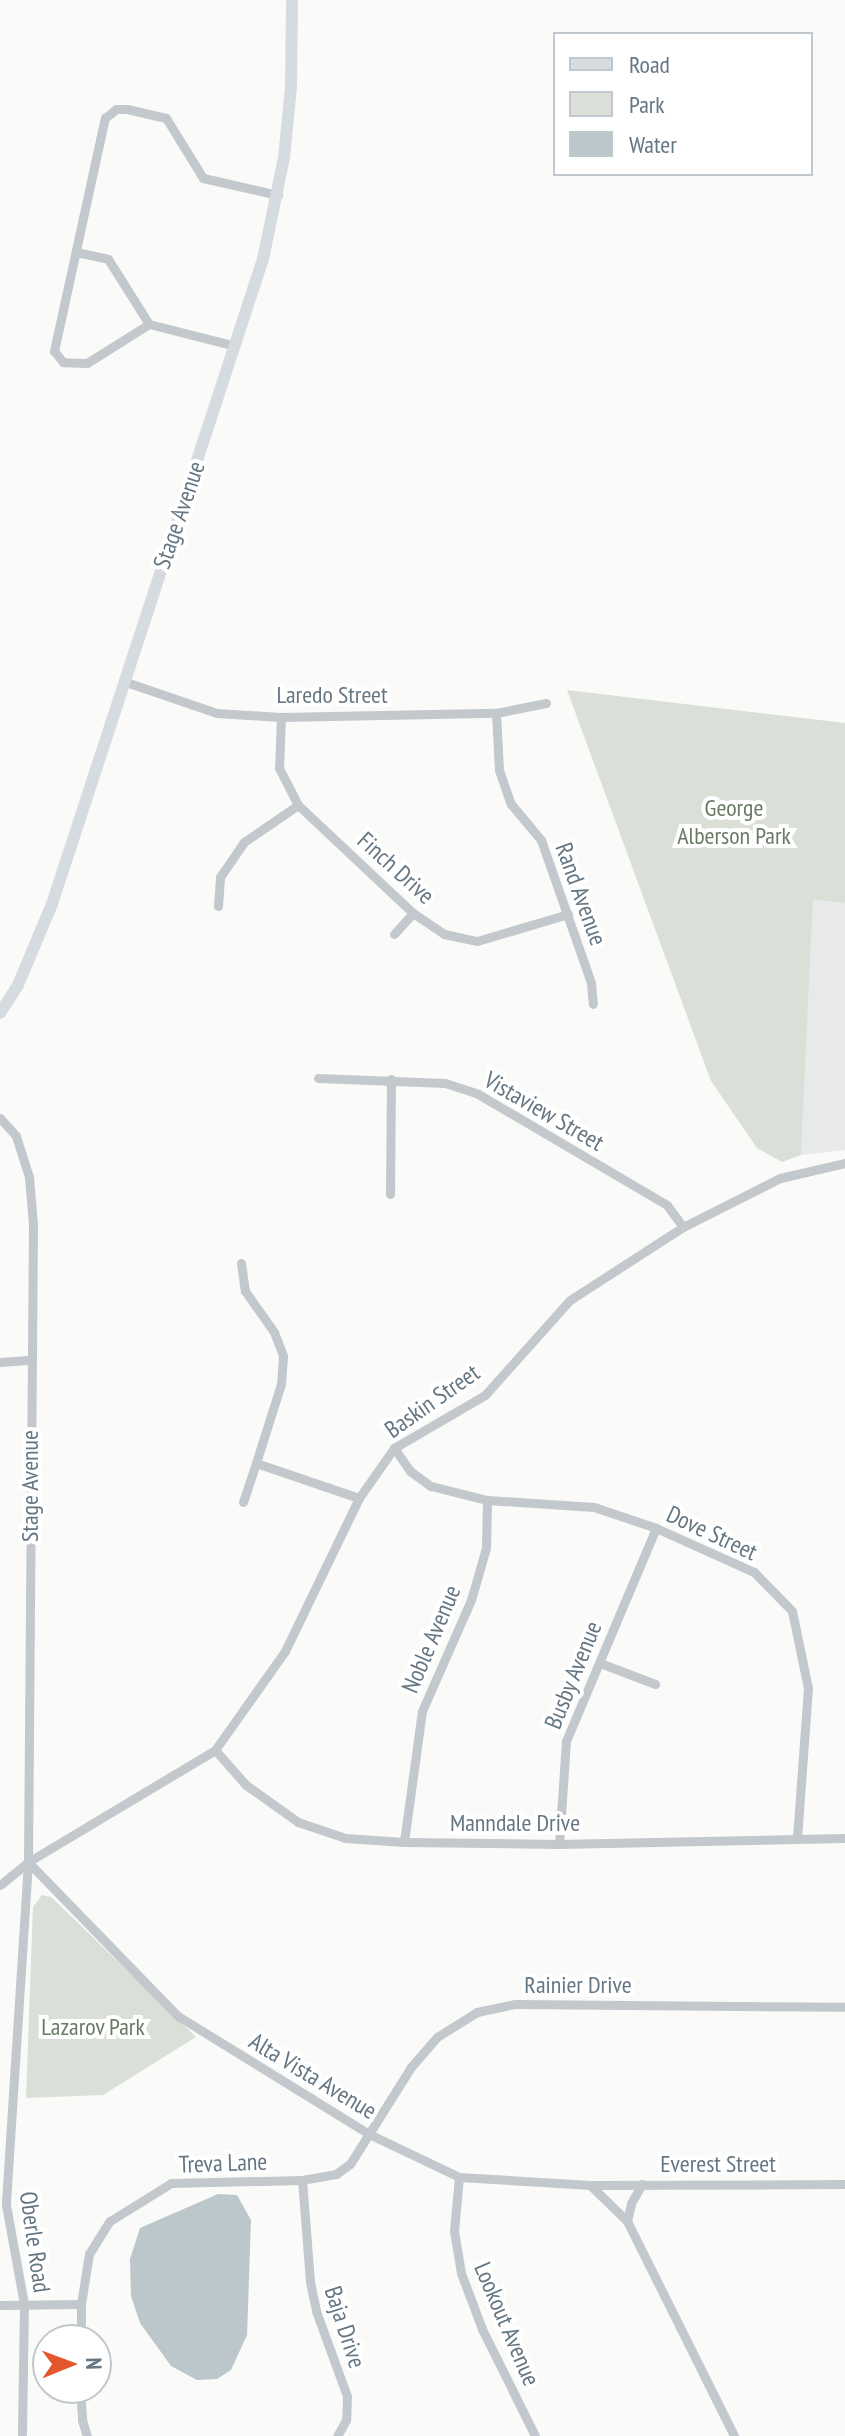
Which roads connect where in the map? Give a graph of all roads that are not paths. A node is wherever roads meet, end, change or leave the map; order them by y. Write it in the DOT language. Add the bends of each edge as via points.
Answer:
graph roads {
  1 [pos="292,0"];
  2 [pos="278,195"];
  3 [pos="76,252"];
  4 [pos="149,324"];
  5 [pos="235,346"];
  6 [pos="123,681"];
  7 [pos="546,703"];
  8 [pos="496,713"];
  9 [pos="281,717"];
  10 [pos="298,805"];
  11 [pos="218,906"];
  12 [pos="413,913"];
  13 [pos="568,914"];
  14 [pos="394,934"];
  15 [pos="593,1004"];
  16 [pos="0,1013"];
  17 [pos="318,1078"];
  18 [pos="391,1079"];
  19 [pos="0,1118"];
  20 [pos="845,1163"];
  21 [pos="390,1194"];
  22 [pos="683,1227"];
  23 [pos="241,1263"];
  24 [pos="31,1360"];
  25 [pos="0,1362"];
  26 [pos="394,1448"];
  27 [pos="256,1463"];
  28 [pos="359,1498"];
  29 [pos="487,1500"];
  30 [pos="243,1502"];
  31 [pos="656,1528"];
  32 [pos="600,1663"];
  33 [pos="655,1684"];
  34 [pos="215,1750"];
  35 [pos="797,1837"];
  36 [pos="845,1838"];
  37 [pos="404,1842"];
  38 [pos="559,1844"];
  39 [pos="28,1862"];
  40 [pos="0,1885"];
  41 [pos="845,2007"];
  42 [pos="369,2134"];
  43 [pos="459,2177"];
  44 [pos="302,2180"];
  45 [pos="642,2184"];
  46 [pos="845,2184"];
  47 [pos="590,2185"];
  48 [pos="627,2221"];
  49 [pos="24,2304"];
  50 [pos="81,2304"];
  51 [pos="0,2305"];
  52 [pos="81,2324"];
  53 [pos="81,2404"];
  54 [pos="22,2436"];
  55 [pos="87,2436"];
  56 [pos="337,2436"];
  57 [pos="535,2436"];
  58 [pos="734,2436"];
  1 -- 2 [label="main road, Stage Avenue" via="291,87"];
  2 -- 3 [label="street" via="203,178 166,118 116,109 105,118"];
  2 -- 5 [label="main road, Stage Avenue"];
  3 -- 4 [label="street" via="108,259"];
  3 -- 4 [label="street" via="54,351 63,362 87,363"];
  4 -- 5 [label="street"];
  5 -- 6 [label="main road, Stage Avenue"];
  6 -- 9 [label="street, Laredo Street" via="217,713"];
  6 -- 16 [label="main road, Stage Avenue" via="40,937"];
  7 -- 8 [label="street, Laredo Street"];
  8 -- 9 [label="street, Laredo Street"];
  8 -- 13 [label="street, Rand Avenue" via="499,770 511,804 541,840"];
  9 -- 10 [label="street, Finch Drive" via="279,768"];
  10 -- 11 [label="street" via="244,842 220,877"];
  10 -- 12 [label="street, Finch Drive"];
  12 -- 13 [label="street, Finch Drive" via="444,934 477,941"];
  12 -- 14 [label="street"];
  13 -- 15 [label="street, Rand Avenue"];
  17 -- 18 [label="street, Vistaview Street"];
  18 -- 21 [label="street"];
  18 -- 22 [label="street, Vistaview Street" via="445,1083 478,1094 667,1205"];
  19 -- 24 [label="street, Stage Avenue" via="16,1136 29,1177"];
  20 -- 22 [label="street, Baskin Street" via="780,1178"];
  22 -- 26 [label="street, Baskin Street" via="570,1300 485,1395"];
  23 -- 27 [label="street" via="245,1291 274,1332 283,1356 281,1384"];
  24 -- 25 [label="street"];
  24 -- 39 [label="street, Stage Avenue"];
  26 -- 28 [label="street, Baskin Street"];
  26 -- 29 [label="street, Dove Street" via="410,1471 431,1486"];
  27 -- 28 [label="street"];
  27 -- 30 [label="street"];
  28 -- 34 [label="street, Baskin Street" via="285,1651"];
  29 -- 31 [label="street, Dove Street" via="594,1507"];
  29 -- 37 [label="street, Noble Avenue" via="486,1548 471,1600 422,1711"];
  31 -- 32 [label="street, Busby Avenue"];
  31 -- 35 [label="street, Dove Street" via="754,1572 792,1611 808,1688"];
  32 -- 33 [label="street"];
  32 -- 38 [label="street, Busby Avenue" via="566,1741"];
  34 -- 37 [label="street, Manndale Drive" via="246,1785 298,1822 345,1838"];
  34 -- 39 [label="street, Baskin Street"];
  35 -- 36 [label="street, Manndale Drive"];
  35 -- 38 [label="street, Manndale Drive"];
  37 -- 38 [label="street, Manndale Drive"];
  39 -- 40 [label="street, Baskin Street"];
  39 -- 42 [label="street, Alta Vista Avenue" via="178,2016"];
  39 -- 49 [label="street, Oberle Road" via="6,2205"];
  41 -- 42 [label="street, Rainier Drive" via="516,2004 477,2012 428,2047"];
  42 -- 43 [label="street, Alta Vista Avenue"];
  42 -- 44 [label="street, Treva Lane" via="350,2164 336,2174"];
  43 -- 47 [label="street, Alta Vista Avenue"];
  43 -- 57 [label="street, Lookout Avenue" via="454,2231 461,2273 482,2329"];
  44 -- 50 [label="street, Treva Lane" via="188,2180 149,2194 99,2233 89,2254"];
  44 -- 56 [label="street, Baja Drive" via="316,2311 347,2396 346,2420"];
  45 -- 46 [label="street, Everest Street"];
  45 -- 47 [label="street, Everest Street"];
  45 -- 48 [label="street"];
  47 -- 48 [label="street"];
  48 -- 58 [label="street"];
  49 -- 50 [label="street"];
  49 -- 51 [label="street"];
  49 -- 54 [label="street, Oberle Road"];
  50 -- 52 [label="street, Treva Lane"];
  53 -- 55 [label="street"];
}
